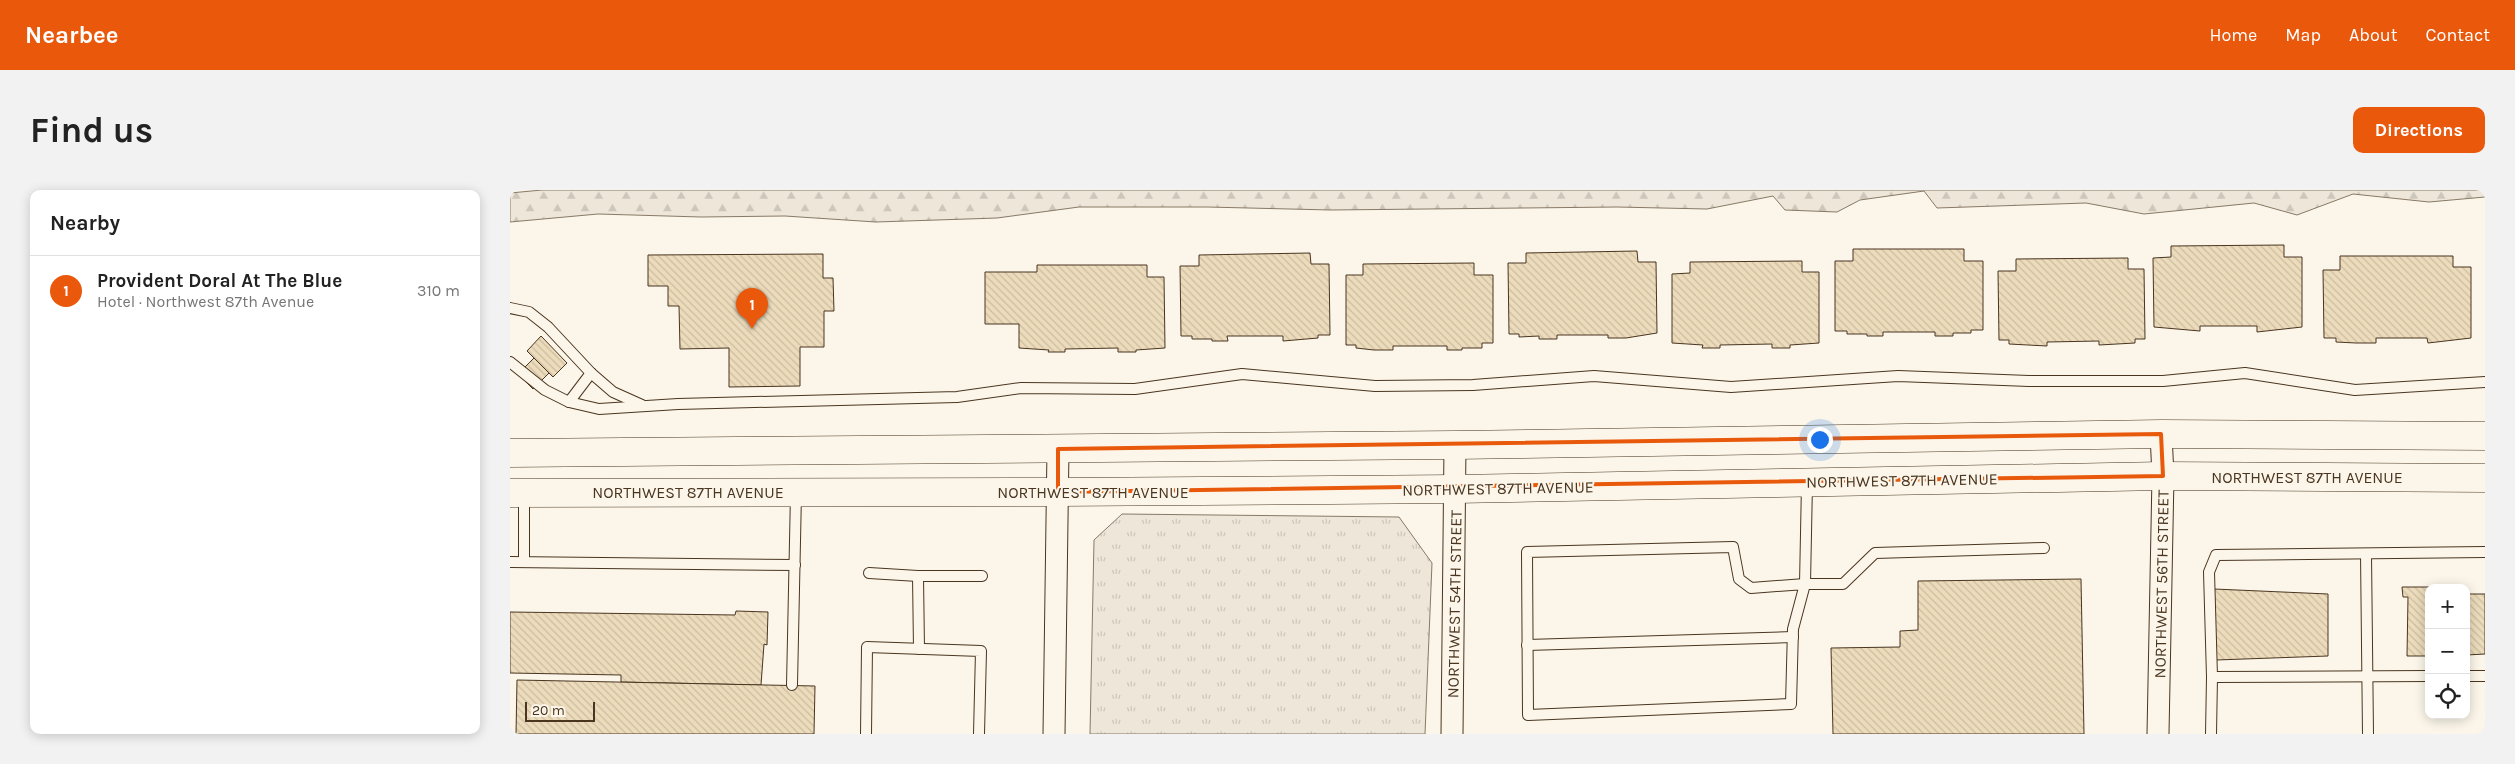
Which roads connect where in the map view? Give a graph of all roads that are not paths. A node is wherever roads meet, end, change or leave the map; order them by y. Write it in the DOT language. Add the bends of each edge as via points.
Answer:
graph roads {
  1 [pos="510,308"];
  2 [pos="510,362"];
  3 [pos="591,373"];
  4 [pos="2485,382"];
  5 [pos="568,402"];
  6 [pos="646,406"];
  7 [pos="2161,434"];
  8 [pos="2485,436"];
  9 [pos="1455,445"];
  10 [pos="1058,449"];
  11 [pos="510,453"];
  12 [pos="2163,476"];
  13 [pos="2485,478"];
  14 [pos="1807,482"];
  15 [pos="1455,489"];
  16 [pos="796,492"];
  17 [pos="1058,492"];
  18 [pos="517,493"];
  19 [pos="2044,548"];
  20 [pos="2485,552"];
  21 [pos="2366,554"];
  22 [pos="510,562"];
  23 [pos="524,562"];
  24 [pos="795,565"];
  25 [pos="869,573"];
  26 [pos="918,576"];
  27 [pos="982,576"];
  28 [pos="1805,584"];
  29 [pos="1793,637"];
  30 [pos="1528,645"];
  31 [pos="919,649"];
  32 [pos="2368,676"];
  33 [pos="2425,676"];
  34 [pos="2470,676"];
  35 [pos="2485,676"];
  36 [pos="2212,677"];
  37 [pos="792,686"];
  38 [pos="866,734"];
  39 [pos="979,734"];
  40 [pos="1054,734"];
  41 [pos="1452,734"];
  42 [pos="2158,734"];
  43 [pos="2211,734"];
  44 [pos="2368,734"];
  1 -- 3 [label="lane" via="529,312 548,327"];
  2 -- 5 [label="lane" via="545,390"];
  3 -- 5 [label="lane"];
  3 -- 6 [label="lane" via="613,392"];
  4 -- 6 [label="lane" via="2355,390 2245,373 2163,381 2029,381 1898,376 1731,387 1594,376 1472,385 1375,386 1242,374 1136,389 1021,388 957,397"];
  5 -- 6 [label="lane" via="599,409"];
  7 -- 8 [label="main road"];
  7 -- 9 [label="main road"];
  7 -- 12 [label="street, NORTHWEST 56TH STREET"];
  9 -- 10 [label="main road"];
  9 -- 15 [label="street, NORTHWEST 54TH STREET"];
  10 -- 11 [label="main road"];
  10 -- 17 [label="street"];
  12 -- 13 [label="main road, NORTHWEST 87TH AVENUE"];
  12 -- 14 [label="main road, NORTHWEST 87TH AVENUE"];
  12 -- 42 [label="street, NORTHWEST 56TH STREET"];
  14 -- 15 [label="main road, NORTHWEST 87TH AVENUE"];
  14 -- 28 [label="lane"];
  15 -- 17 [label="main road, NORTHWEST 87TH AVENUE"];
  15 -- 41 [label="street, NORTHWEST 54TH STREET"];
  16 -- 17 [label="main road, NORTHWEST 87TH AVENUE"];
  16 -- 18 [label="main road, NORTHWEST 87TH AVENUE"];
  16 -- 24 [label="lane"];
  17 -- 40 [label="street"];
  18 -- 23 [label="lane"];
  19 -- 28 [label="lane" via="1875,553 1843,584"];
  20 -- 21 [label="lane"];
  21 -- 32 [label="lane"];
  21 -- 36 [label="lane" via="2216,555 2209,572"];
  22 -- 23 [label="lane"];
  23 -- 24 [label="lane"];
  24 -- 37 [label="lane"];
  25 -- 26 [label="lane"];
  26 -- 27 [label="lane"];
  26 -- 31 [label="lane"];
  28 -- 29 [label="lane"];
  28 -- 30 [label="lane" via="1751,588 1739,579 1733,547 1527,552"];
  29 -- 30 [label="lane"];
  29 -- 30 [label="lane" via="1791,704 1528,715"];
  31 -- 38 [label="lane" via="866,647"];
  31 -- 39 [label="lane" via="982,651"];
  32 -- 33 [label="lane"];
  32 -- 36 [label="lane"];
  32 -- 44 [label="lane"];
  34 -- 35 [label="lane"];
  36 -- 43 [label="lane"];
}
